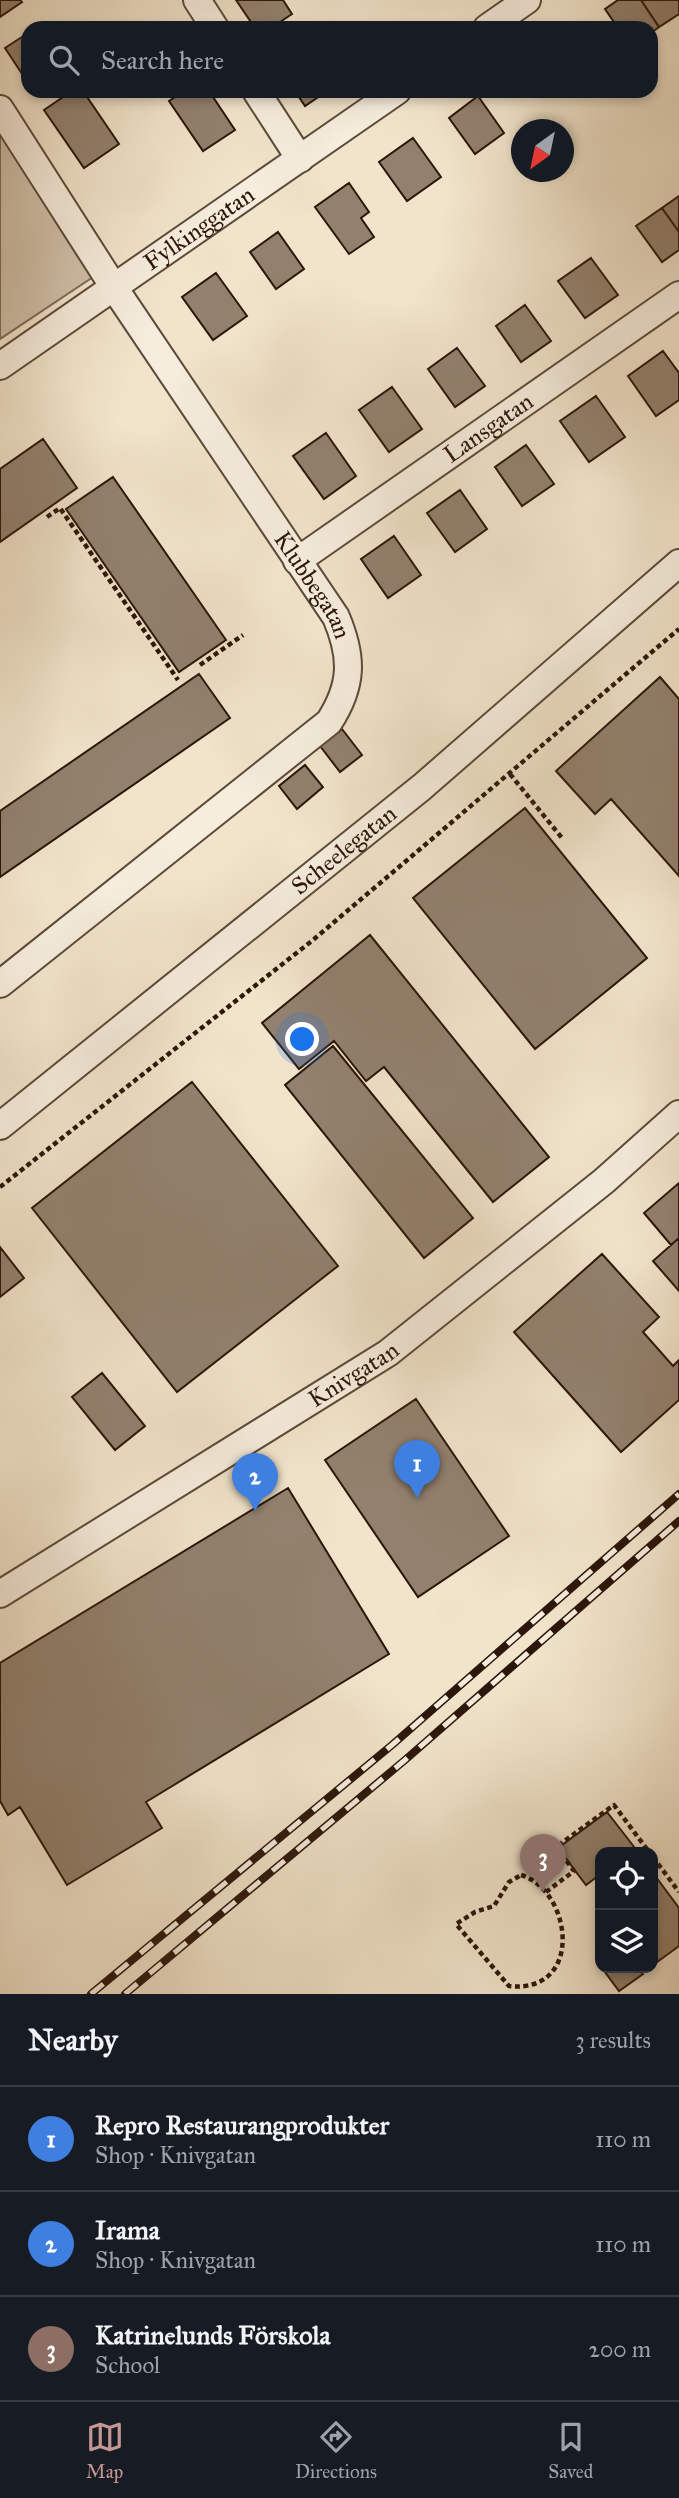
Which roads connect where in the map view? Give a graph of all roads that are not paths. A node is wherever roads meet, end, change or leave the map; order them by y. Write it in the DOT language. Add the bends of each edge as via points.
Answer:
graph roads {
  1 [pos="197,0"];
  2 [pos="527,0"];
  3 [pos="210,21"];
  4 [pos="497,21"];
  5 [pos="261,98"];
  6 [pos="387,98"];
  7 [pos="0,109"];
  8 [pos="300,159"];
  9 [pos="115,289"];
  10 [pos="679,295"];
  11 [pos="0,366"];
  12 [pos="297,561"];
  13 [pos="679,563"];
  14 [pos="0,984"];
  15 [pos="679,1114"];
  16 [pos="0,1126"];
  17 [pos="0,1594"];
  1 -- 3 [label="street"];
  2 -- 4 [label="street"];
  5 -- 8 [label="street"];
  6 -- 8 [label="street, Fylkinggatan"];
  7 -- 9 [label="street, Klubbegatan"];
  8 -- 9 [label="street, Fylkinggatan"];
  9 -- 11 [label="street, Fylkinggatan"];
  9 -- 12 [label="street, Klubbegatan"];
  10 -- 12 [label="street, Lansgatan"];
  12 -- 14 [label="street, Klubbegatan" via="345,638 348,682 329,722"];
  13 -- 16 [label="street, Scheelegatan" via="422,787"];
  15 -- 17 [label="street, Knivgatan" via="604,1181 388,1353"];
}
